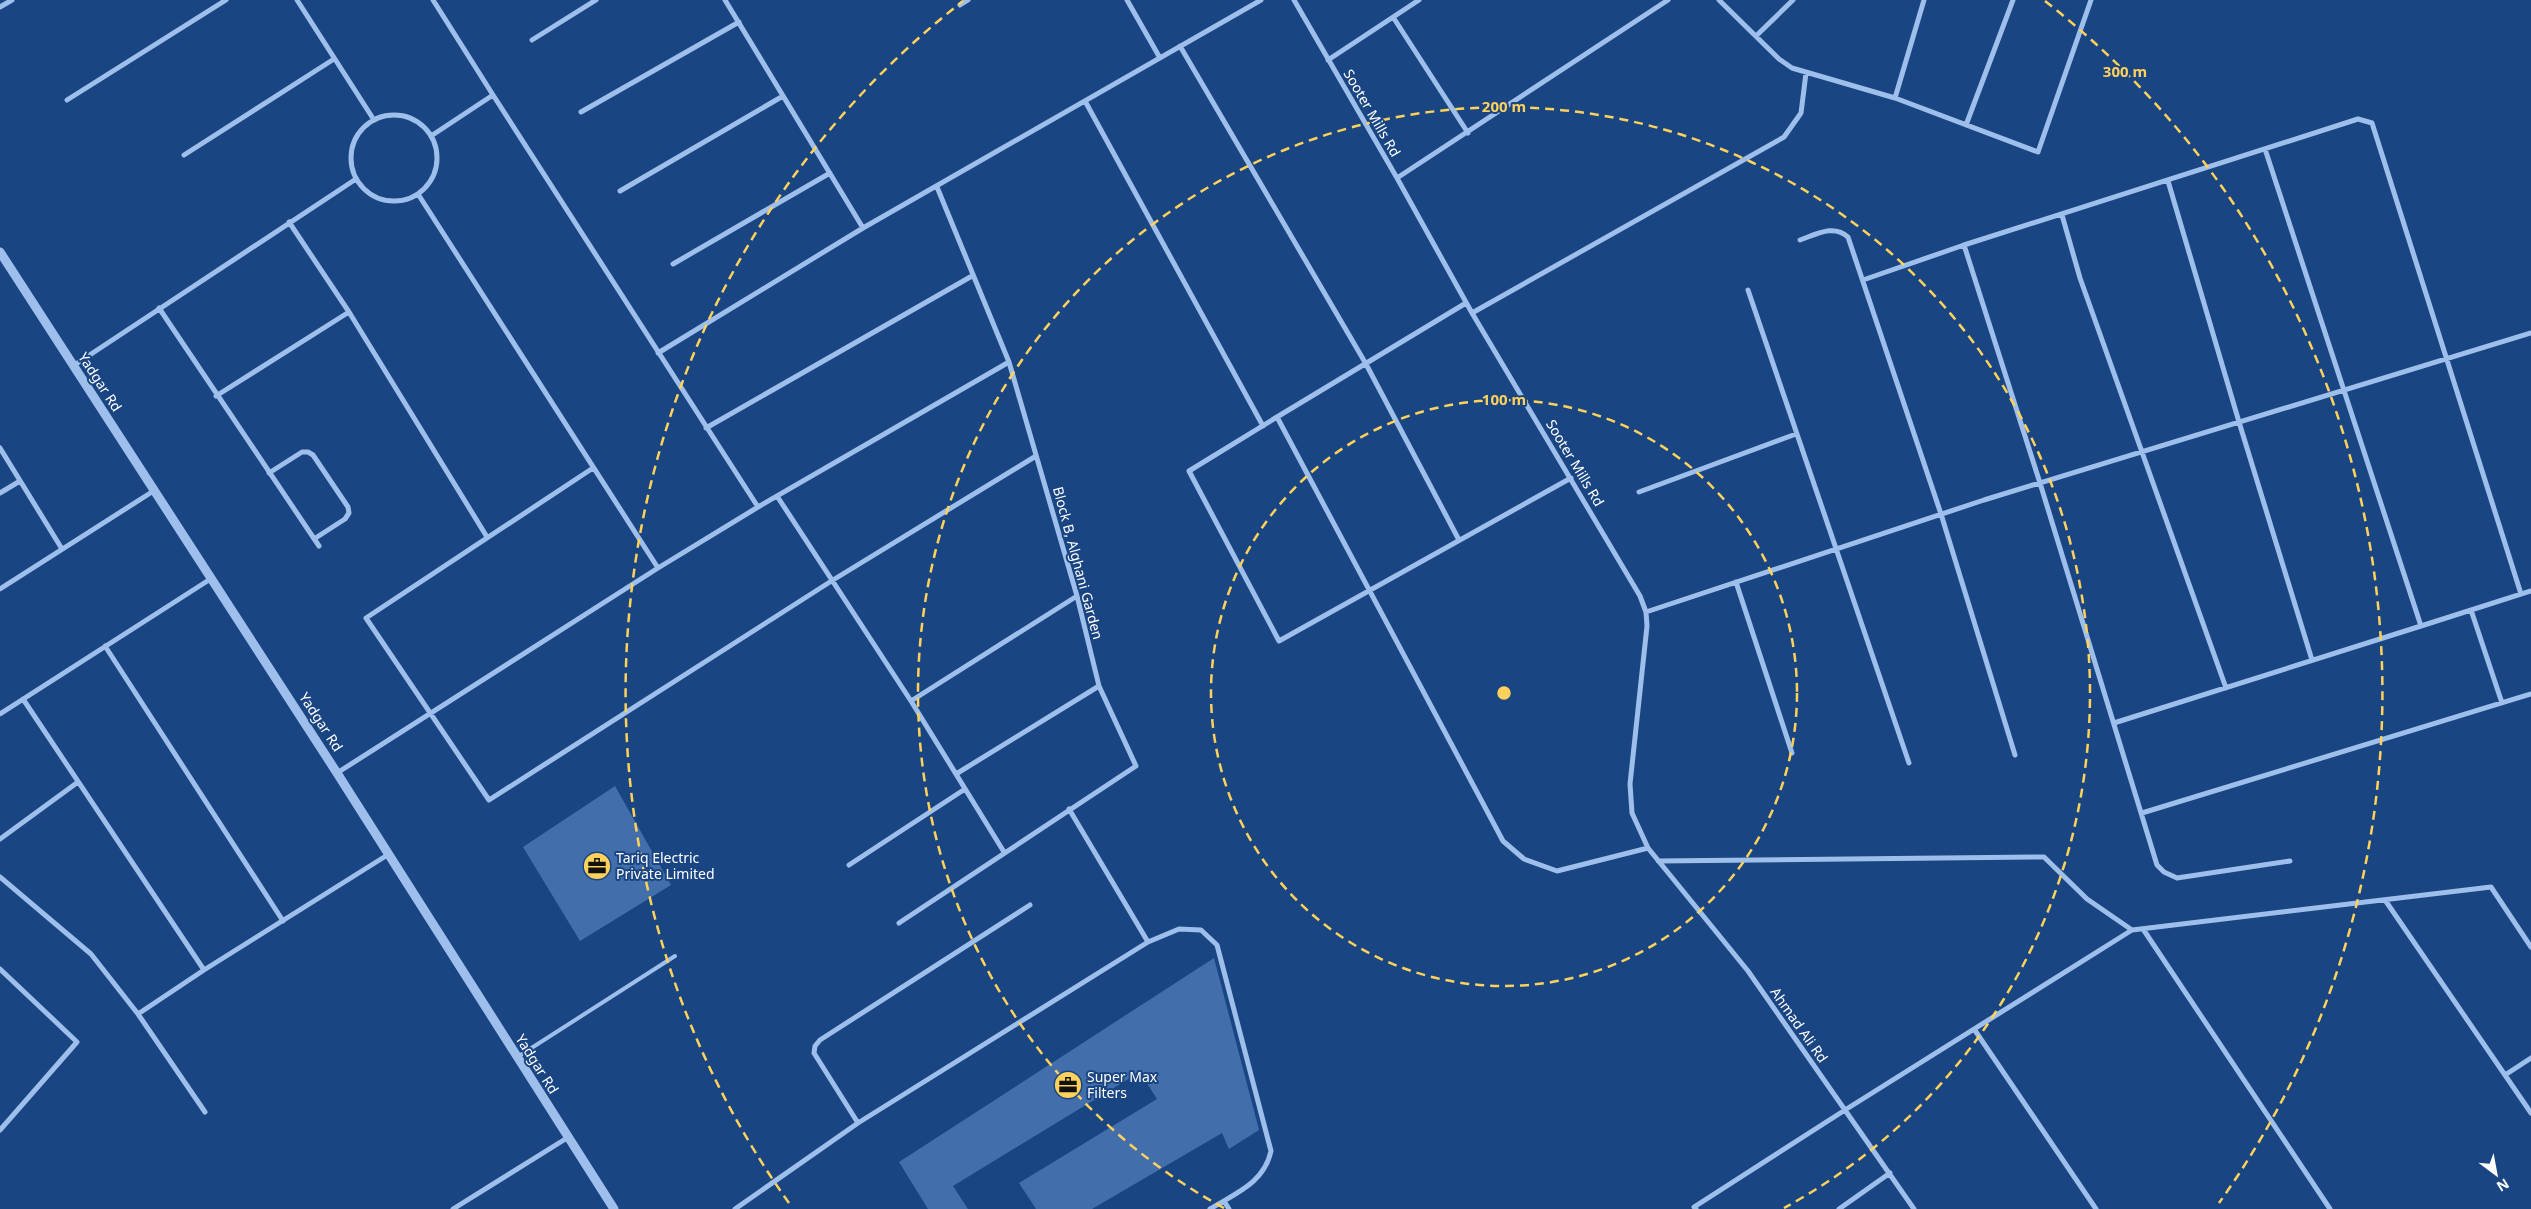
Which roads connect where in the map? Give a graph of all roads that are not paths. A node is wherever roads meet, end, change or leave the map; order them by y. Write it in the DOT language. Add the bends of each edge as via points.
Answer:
graph roads {
  1 [pos="12,0"];
  2 [pos="226,0"];
  3 [pos="297,0"];
  4 [pos="433,0"];
  5 [pos="596,0"];
  6 [pos="725,0"];
  7 [pos="968,0"];
  8 [pos="1127,0"];
  9 [pos="1261,0"];
  10 [pos="1294,0"];
  11 [pos="1420,0"];
  12 [pos="1668,0"];
  13 [pos="1718,0"];
  14 [pos="1793,0"];
  15 [pos="1924,0"];
  16 [pos="2013,0"];
  17 [pos="2091,0"];
  18 [pos="960,5"];
  19 [pos="0,7"];
  20 [pos="1393,17"];
  21 [pos="739,22"];
  22 [pos="1756,36"];
  23 [pos="532,40"];
  24 [pos="1180,46"];
  25 [pos="1160,58"];
  26 [pos="334,59"];
  27 [pos="1328,60"];
  28 [pos="1806,73"];
  29 [pos="493,94"];
  30 [pos="783,96"];
  31 [pos="1895,98"];
  32 [pos="67,100"];
  33 [pos="1085,101"];
  34 [pos="581,112"];
  35 [pos="374,120"];
  36 [pos="1966,124"];
  37 [pos="1468,133"];
  38 [pos="431,136"];
  39 [pos="2265,149"];
  40 [pos="184,154"];
  41 [pos="830,173"];
  42 [pos="1397,178"];
  43 [pos="356,179"];
  44 [pos="2168,181"];
  45 [pos="936,187"];
  46 [pos="620,191"];
  47 [pos="418,194"];
  48 [pos="2062,215"];
  49 [pos="289,222"];
  50 [pos="863,228"];
  51 [pos="1800,240"];
  52 [pos="1964,245"];
  53 [pos="0,252"];
  54 [pos="672,264"];
  55 [pos="972,276"];
  56 [pos="1863,280"];
  57 [pos="1748,290"];
  58 [pos="1466,303"];
  59 [pos="159,308"];
  60 [pos="349,312"];
  61 [pos="1472,313"];
  62 [pos="2531,333"];
  63 [pos="658,353"];
  64 [pos="2448,358"];
  65 [pos="1009,362"];
  66 [pos="1366,364"];
  67 [pos="73,366"];
  68 [pos="2344,390"];
  69 [pos="216,396"];
  70 [pos="1277,417"];
  71 [pos="2239,422"];
  72 [pos="1263,426"];
  73 [pos="706,428"];
  74 [pos="1796,434"];
  75 [pos="0,448"];
  76 [pos="2142,452"];
  77 [pos="1036,456"];
  78 [pos="593,468"];
  79 [pos="269,472"];
  80 [pos="1571,478"];
  81 [pos="20,481"];
  82 [pos="2040,483"];
  83 [pos="155,490"];
  84 [pos="1639,492"];
  85 [pos="0,493"];
  86 [pos="777,496"];
  87 [pos="758,507"];
  88 [pos="1941,514"];
  89 [pos="487,537"];
  90 [pos="314,539"];
  91 [pos="1459,540"];
  92 [pos="319,546"];
  93 [pos="62,549"];
  94 [pos="1835,550"];
  95 [pos="658,568"];
  96 [pos="212,578"];
  97 [pos="832,580"];
  98 [pos="1736,582"];
  99 [pos="0,589"];
  100 [pos="1369,591"];
  101 [pos="2531,591"];
  102 [pos="2520,594"];
  103 [pos="1077,596"];
  104 [pos="2471,610"];
  105 [pos="1646,612"];
  106 [pos="2421,626"];
  107 [pos="106,646"];
  108 [pos="2312,660"];
  109 [pos="1099,686"];
  110 [pos="2226,688"];
  111 [pos="2531,694"];
  112 [pos="24,699"];
  113 [pos="911,701"];
  114 [pos="2502,703"];
  115 [pos="0,714"];
  116 [pos="429,714"];
  117 [pos="2114,724"];
  118 [pos="1792,753"];
  119 [pos="2015,755"];
  120 [pos="1909,763"];
  121 [pos="337,773"];
  122 [pos="956,774"];
  123 [pos="78,782"];
  124 [pos="965,789"];
  125 [pos="1069,809"];
  126 [pos="2142,813"];
  127 [pos="0,839"];
  128 [pos="1648,848"];
  129 [pos="1004,852"];
  130 [pos="389,854"];
  131 [pos="2290,860"];
  132 [pos="1658,861"];
  133 [pos="849,865"];
  134 [pos="0,877"];
  135 [pos="2385,900"];
  136 [pos="1030,905"];
  137 [pos="283,921"];
  138 [pos="899,923"];
  139 [pos="2143,929"];
  140 [pos="2132,930"];
  141 [pos="1148,942"];
  142 [pos="2531,947"];
  143 [pos="675,956"];
  144 [pos="0,969"];
  145 [pos="204,970"];
  146 [pos="138,1014"];
  147 [pos="1974,1029"];
  148 [pos="517,1057"];
  149 [pos="2531,1058"];
  150 [pos="2504,1075"];
  151 [pos="1845,1110"];
  152 [pos="205,1112"];
  153 [pos="2531,1114"];
  154 [pos="858,1123"];
  155 [pos="0,1130"];
  156 [pos="567,1138"];
  157 [pos="1890,1174"];
  158 [pos="1224,1201"];
  159 [pos="453,1209"];
  160 [pos="614,1209"];
  161 [pos="735,1209"];
  162 [pos="1210,1209"];
  163 [pos="1229,1209"];
  164 [pos="1696,1209"];
  165 [pos="1839,1209"];
  166 [pos="1914,1209"];
  167 [pos="2096,1209"];
  168 [pos="2330,1209"];
  1 -- 19 [label="street"];
  2 -- 32 [label="street"];
  3 -- 26 [label="street"];
  4 -- 29 [label="street"];
  5 -- 23 [label="street"];
  6 -- 21 [label="street"];
  7 -- 18 [label="street"];
  8 -- 25 [label="street"];
  9 -- 24 [label="street"];
  10 -- 27 [label="street, Sooter Mills Rd"];
  11 -- 20 [label="street"];
  12 -- 37 [label="street"];
  13 -- 22 [label="street"];
  14 -- 22 [label="street"];
  15 -- 31 [label="street"];
  16 -- 36 [label="street"];
  17 -- 36 [label="street" via="2038,152"];
  20 -- 27 [label="street"];
  20 -- 37 [label="street"];
  21 -- 30 [label="street"];
  21 -- 34 [label="street"];
  22 -- 28 [label="street" via="1779,59"];
  24 -- 25 [label="street"];
  24 -- 66 [label="street"];
  25 -- 33 [label="street"];
  26 -- 35 [label="street"];
  26 -- 40 [label="street"];
  27 -- 42 [label="street, Sooter Mills Rd"];
  28 -- 31 [label="street"];
  28 -- 61 [label="street" via="1802,113 1784,137"];
  29 -- 38 [label="street"];
  29 -- 63 [label="street"];
  30 -- 41 [label="street"];
  30 -- 46 [label="street"];
  31 -- 36 [label="street"];
  33 -- 45 [label="street"];
  33 -- 72 [label="street"];
  35 -- 38 [label="street" via="393,116 412,119"];
  35 -- 43 [label="street" via="355,139 351,152 351,166"];
  37 -- 42 [label="street"];
  38 -- 47 [label="street" via="437,161 431,179"];
  39 -- 44 [label="street"];
  39 -- 64 [label="street" via="2358,119 2372,123"];
  39 -- 68 [label="street"];
  41 -- 50 [label="street"];
  41 -- 54 [label="street"];
  42 -- 58 [label="street, Sooter Mills Rd"];
  43 -- 47 [label="street" via="364,190 377,198 405,200"];
  43 -- 49 [label="street"];
  44 -- 48 [label="street"];
  44 -- 71 [label="street"];
  45 -- 50 [label="street"];
  45 -- 55 [label="street, Block B, Alghani Garden"];
  47 -- 78 [label="street"];
  48 -- 52 [label="street"];
  48 -- 76 [label="street" via="2080,278"];
  49 -- 59 [label="street"];
  49 -- 60 [label="street"];
  50 -- 63 [label="street"];
  51 -- 56 [label="street" via="1832,229 1841,230 1848,237"];
  52 -- 56 [label="street"];
  52 -- 82 [label="street"];
  53 -- 67 [label="street, Yadgar Rd"];
  55 -- 65 [label="street, Block B, Alghani Garden"];
  55 -- 73 [label="street"];
  56 -- 88 [label="street"];
  57 -- 74 [label="street"];
  58 -- 61 [label="street, Sooter Mills Rd"];
  58 -- 66 [label="street"];
  59 -- 67 [label="street"];
  59 -- 69 [label="street"];
  60 -- 69 [label="street"];
  60 -- 89 [label="street"];
  61 -- 80 [label="street, Sooter Mills Rd"];
  62 -- 64 [label="street"];
  63 -- 73 [label="street"];
  64 -- 68 [label="street"];
  64 -- 102 [label="street"];
  65 -- 77 [label="street, Block B, Alghani Garden"];
  65 -- 86 [label="street"];
  66 -- 70 [label="street"];
  66 -- 91 [label="street"];
  67 -- 83 [label="street, Yadgar Rd"];
  68 -- 71 [label="street"];
  68 -- 106 [label="street"];
  69 -- 79 [label="street"];
  70 -- 72 [label="street"];
  70 -- 100 [label="street"];
  71 -- 76 [label="street"];
  71 -- 108 [label="street"];
  72 -- 100 [label="street" via="1189,471 1280,641"];
  73 -- 87 [label="street"];
  74 -- 84 [label="street"];
  74 -- 94 [label="street"];
  75 -- 81 [label="street"];
  76 -- 82 [label="street"];
  76 -- 110 [label="street"];
  77 -- 97 [label="street"];
  77 -- 103 [label="street, Block B, Alghani Garden"];
  78 -- 89 [label="street"];
  78 -- 95 [label="street"];
  79 -- 90 [label="street"];
  79 -- 90 [label="street" via="302,452 308,452 348,507 345,519"];
  80 -- 91 [label="street"];
  80 -- 105 [label="street, Sooter Mills Rd" via="1640,596"];
  81 -- 85 [label="street"];
  81 -- 93 [label="street"];
  82 -- 88 [label="street"];
  82 -- 117 [label="street"];
  83 -- 93 [label="street"];
  83 -- 96 [label="street, Yadgar Rd"];
  86 -- 87 [label="street"];
  86 -- 97 [label="street"];
  87 -- 95 [label="street"];
  88 -- 94 [label="street"];
  88 -- 119 [label="street"];
  89 -- 116 [label="street" via="366,618"];
  90 -- 92 [label="street"];
  91 -- 100 [label="street"];
  93 -- 99 [label="street"];
  94 -- 98 [label="street"];
  94 -- 120 [label="street"];
  95 -- 116 [label="street"];
  96 -- 107 [label="street"];
  96 -- 121 [label="street, Yadgar Rd"];
  97 -- 113 [label="street"];
  97 -- 116 [label="street" via="489,800"];
  98 -- 105 [label="street"];
  98 -- 118 [label="street"];
  100 -- 128 [label="street" via="1503,841 1524,859 1557,871"];
  101 -- 102 [label="street"];
  102 -- 104 [label="street"];
  103 -- 109 [label="street, Block B, Alghani Garden"];
  103 -- 113 [label="street"];
  104 -- 106 [label="street"];
  104 -- 114 [label="street"];
  105 -- 128 [label="street, Sooter Mills Rd" via="1646,649 1630,784 1632,812"];
  106 -- 108 [label="street"];
  107 -- 112 [label="street"];
  107 -- 137 [label="street"];
  108 -- 110 [label="street"];
  109 -- 122 [label="street"];
  109 -- 125 [label="street, Block B, Alghani Garden" via="1136,766"];
  110 -- 117 [label="street"];
  111 -- 114 [label="street"];
  112 -- 115 [label="street"];
  112 -- 123 [label="street"];
  113 -- 122 [label="street"];
  114 -- 126 [label="street"];
  116 -- 121 [label="street"];
  117 -- 126 [label="street"];
  121 -- 130 [label="street, Yadgar Rd"];
  122 -- 124 [label="street"];
  123 -- 127 [label="street"];
  123 -- 145 [label="street"];
  124 -- 129 [label="street"];
  124 -- 133 [label="street"];
  125 -- 129 [label="street"];
  125 -- 141 [label="street"];
  126 -- 131 [label="street" via="2157,865 2177,878"];
  128 -- 132 [label="street, Sooter Mills Rd"];
  129 -- 138 [label="street"];
  130 -- 137 [label="street"];
  130 -- 148 [label="street, Yadgar Rd"];
  132 -- 140 [label="street" via="2044,857 2087,899"];
  132 -- 151 [label="street, Ahmad Ali Rd" via="1748,971"];
  134 -- 146 [label="street" via="91,954"];
  135 -- 139 [label="street"];
  135 -- 142 [label="street" via="2492,887"];
  135 -- 150 [label="street"];
  136 -- 154 [label="street" via="815,1046 814,1053"];
  137 -- 145 [label="street"];
  139 -- 140 [label="street"];
  139 -- 168 [label="street"];
  140 -- 147 [label="street"];
  141 -- 154 [label="street"];
  141 -- 158 [label="street" via="1186,929 1201,930 1217,945 1271,1151 1268,1165 1259,1179"];
  143 -- 148 [label="lane"];
  144 -- 155 [label="street" via="77,1042"];
  145 -- 146 [label="street"];
  146 -- 152 [label="street"];
  147 -- 151 [label="street"];
  147 -- 167 [label="street"];
  148 -- 156 [label="street, Yadgar Rd"];
  149 -- 150 [label="street"];
  150 -- 153 [label="street"];
  151 -- 157 [label="street, Ahmad Ali Rd"];
  151 -- 164 [label="street" via="1694,1207"];
  154 -- 161 [label="street"];
  156 -- 159 [label="street"];
  156 -- 160 [label="street, Yadgar Rd"];
  157 -- 165 [label="street"];
  157 -- 166 [label="street, Ahmad Ali Rd"];
  158 -- 162 [label="street"];
  158 -- 163 [label="street"];
}
